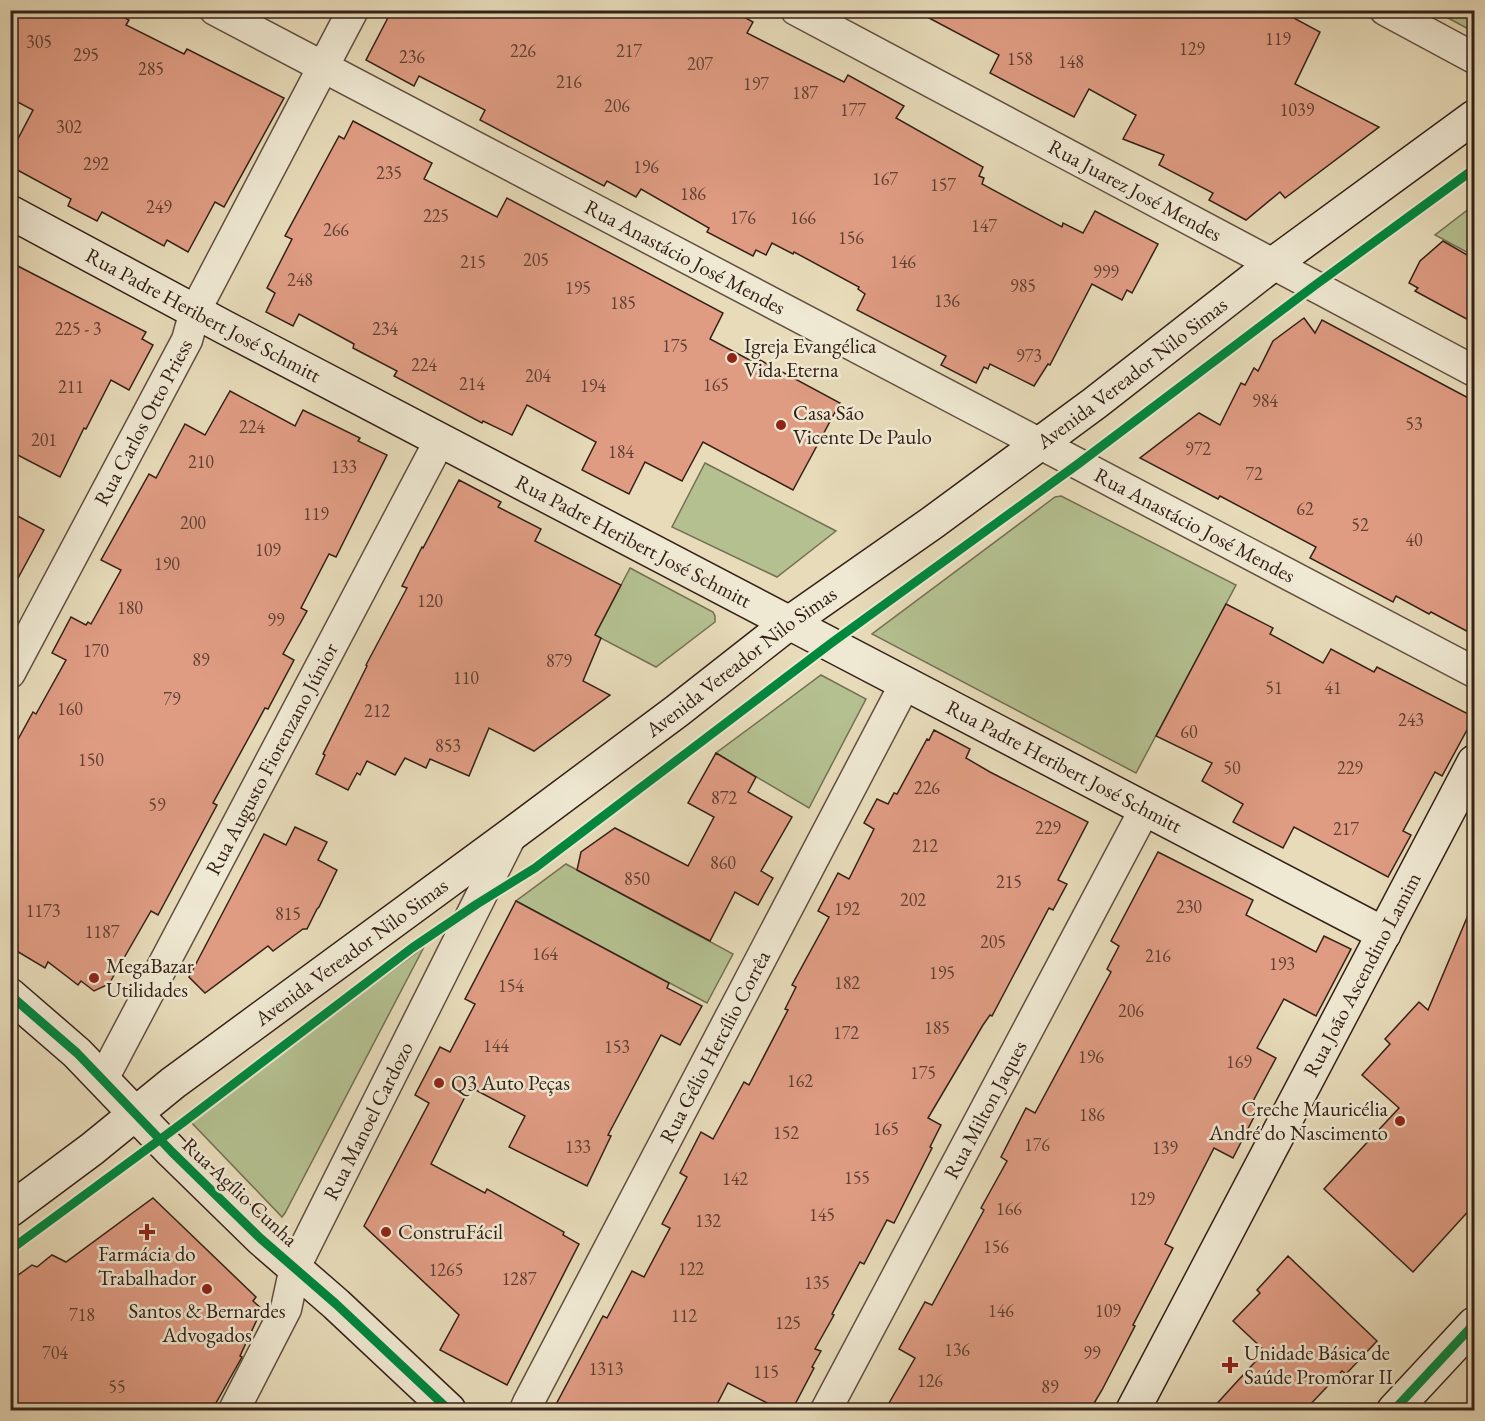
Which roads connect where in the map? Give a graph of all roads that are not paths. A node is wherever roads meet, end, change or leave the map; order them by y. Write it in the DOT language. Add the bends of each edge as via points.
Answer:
graph roads {
  1 [pos="215,10"];
  2 [pos="353,10"];
  3 [pos="796,10"];
  4 [pos="1385,10"];
  5 [pos="1474,58"];
  6 [pos="323,67"];
  7 [pos="1474,117"];
  8 [pos="10,212"];
  9 [pos="1273,264"];
  10 [pos="195,311"];
  11 [pos="1474,371"];
  12 [pos="440,440"];
  13 [pos="1039,443"];
  14 [pos="789,623"];
  15 [pos="1474,672"];
  16 [pos="10,673"];
  17 [pos="905,684"];
  18 [pos="1474,762"];
  19 [pos="1145,809"];
  20 [pos="512,834"];
  21 [pos="1384,934"];
  22 [pos="10,995"];
  23 [pos="103,1079"];
  24 [pos="135,1113"];
  25 [pos="10,1210"];
  26 [pos="295,1268"];
  27 [pos="1474,1324"];
  28 [pos="234,1410"];
  29 [pos="449,1410"];
  30 [pos="525,1410"];
  31 [pos="826,1410"];
  32 [pos="1133,1410"];
  33 [pos="1394,1410"];
  1 -- 6 [label="street, Rua Anastácio José Mendes"];
  2 -- 6 [label="street, Rua Carlos Otto Priess"];
  3 -- 9 [label="street, Rua Juarez José Mendes"];
  4 -- 5 [label="street"];
  6 -- 10 [label="street, Rua Carlos Otto Priess"];
  6 -- 13 [label="street, Rua Anastácio José Mendes"];
  7 -- 9 [label="main road, Avenida Vereador Nilo Simas"];
  8 -- 10 [label="main road, Rua Padre Heribert José Schmitt"];
  9 -- 11 [label="street, Rua Juarez José Mendes"];
  9 -- 13 [label="main road, Avenida Vereador Nilo Simas"];
  10 -- 12 [label="main road, Rua Padre Heribert José Schmitt"];
  10 -- 16 [label="street, Rua Carlos Otto Priess" via="187,340"];
  12 -- 14 [label="main road, Rua Padre Heribert José Schmitt"];
  12 -- 23 [label="street, Rua Augusto Fiorenzano Júnior"];
  13 -- 14 [label="main road, Avenida Vereador Nilo Simas"];
  13 -- 15 [label="street, Rua Anastácio José Mendes"];
  14 -- 17 [label="main road, Rua Padre Heribert José Schmitt"];
  14 -- 20 [label="main road, Avenida Vereador Nilo Simas"];
  17 -- 19 [label="main road, Rua Padre Heribert José Schmitt"];
  17 -- 30 [label="street, Rua Gélio Hercílio Corrêa"];
  18 -- 21 [label="main road, Rua João Ascendino Lamim"];
  19 -- 21 [label="main road, Rua Padre Heribert José Schmitt"];
  19 -- 31 [label="street, Rua Milton Jaques"];
  20 -- 24 [label="main road, Avenida Vereador Nilo Simas"];
  20 -- 26 [label="street, Rua Manoel Cardozo"];
  21 -- 32 [label="main road, Rua João Ascendino Lamim"];
  22 -- 23 [label="main road, Rua Agílio Cunha"];
  23 -- 24 [label="main road, Rua Agílio Cunha"];
  24 -- 25 [label="main road, Avenida Vereador Nilo Simas"];
  24 -- 26 [label="main road, Rua Agílio Cunha"];
  26 -- 28 [label="street, Rua Manoel Cardozo" via="286,1309"];
  26 -- 29 [label="main road, Rua Agílio Cunha"];
  27 -- 33 [label="main road"];
}
